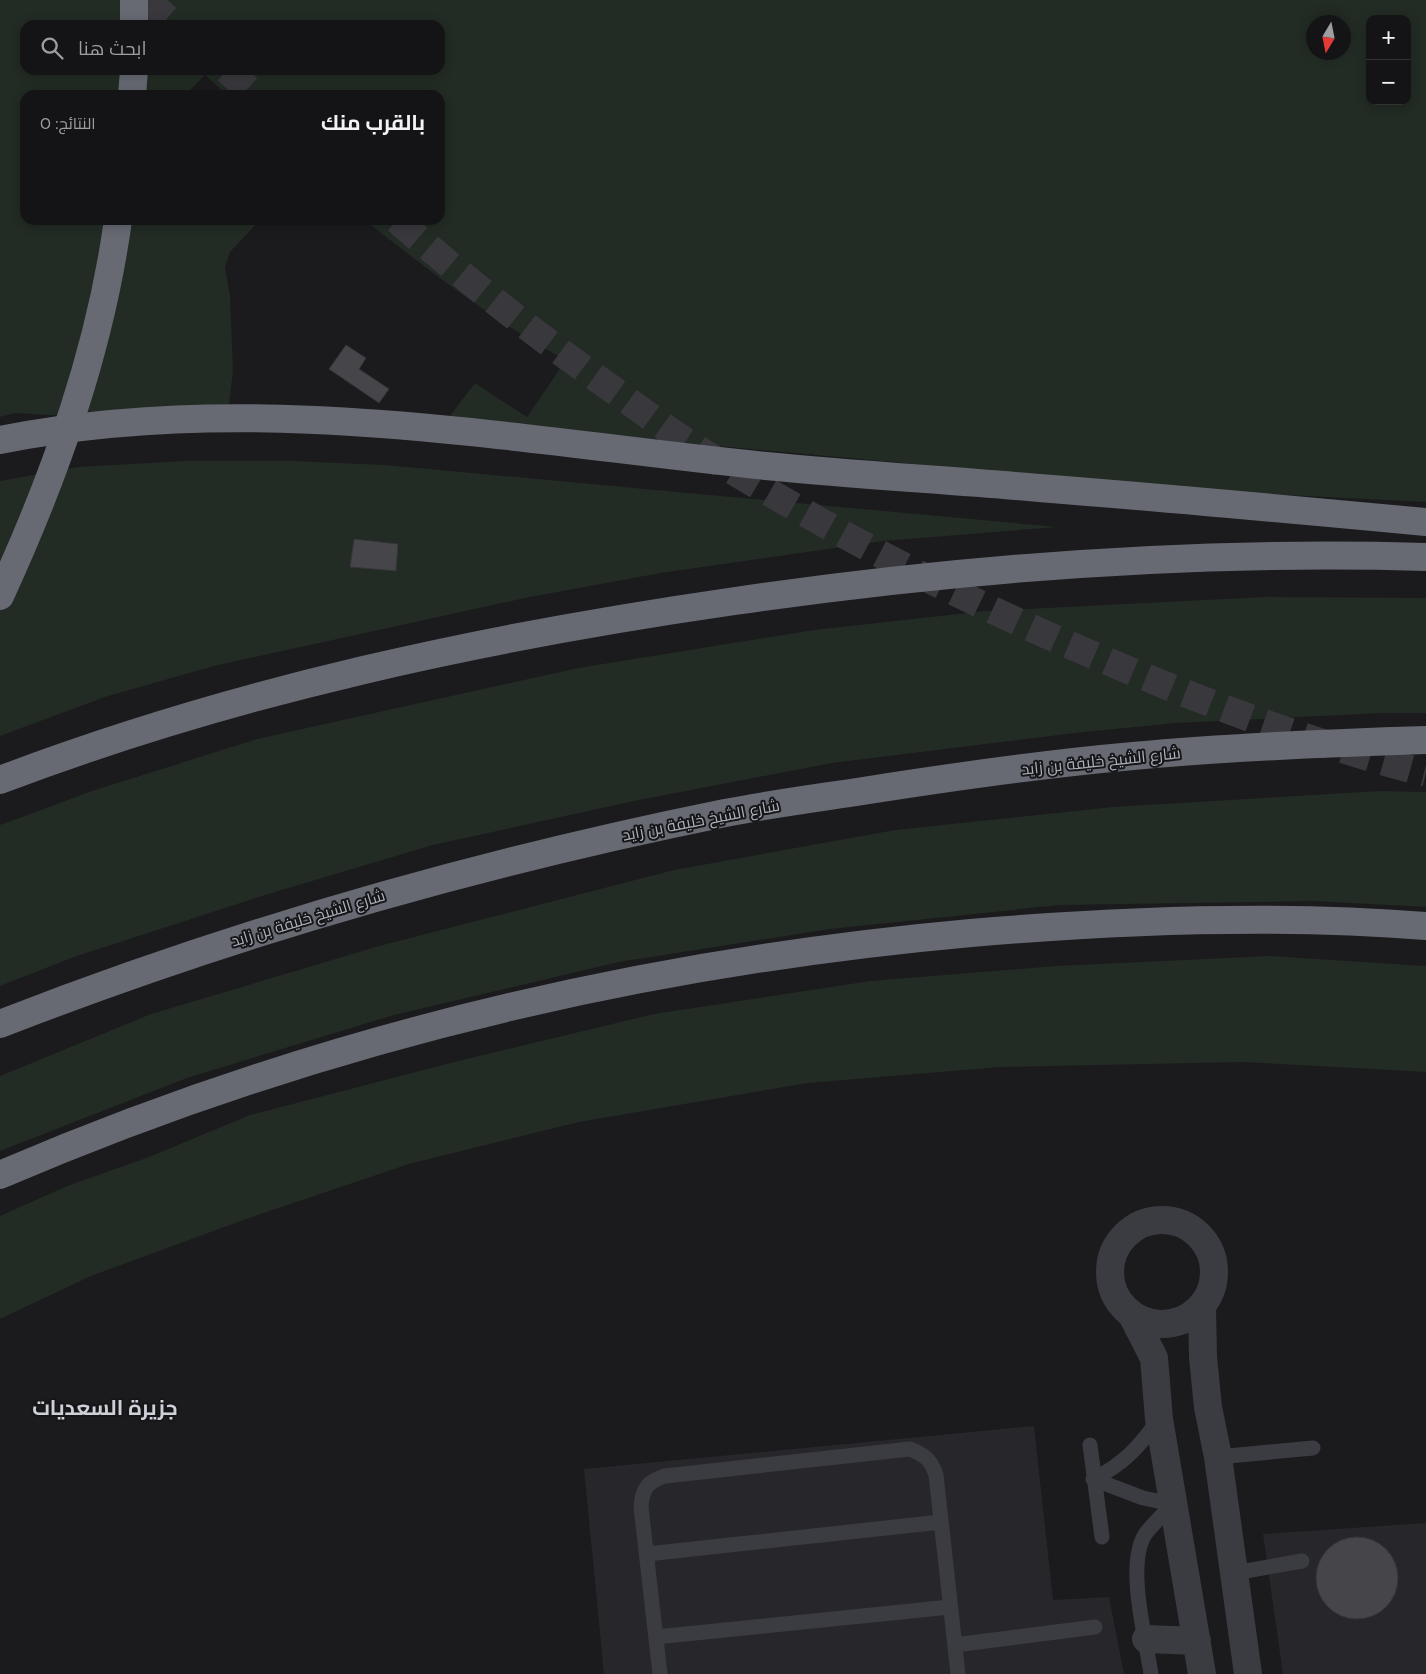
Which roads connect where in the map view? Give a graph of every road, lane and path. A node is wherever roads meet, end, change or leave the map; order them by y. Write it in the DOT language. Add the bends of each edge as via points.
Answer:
graph roads {
  1 [pos="134,0"];
  2 [pos="134,20"];
  3 [pos="134,75"];
  4 [pos="132,90"];
  5 [pos="117,225"];
  6 [pos="0,440"];
  7 [pos="1426,522"];
  8 [pos="1426,557"];
  9 [pos="0,596"];
  10 [pos="1426,740"];
  11 [pos="0,780"];
  12 [pos="1426,926"];
  13 [pos="0,1024"];
  14 [pos="0,1175"];
  15 [pos="1202,1307"];
  16 [pos="1133,1317"];
  17 [pos="1159,1419"];
  18 [pos="1090,1445"];
  19 [pos="1313,1448"];
  20 [pos="1218,1457"];
  21 [pos="1093,1479"];
  22 [pos="1172,1504"];
  23 [pos="941,1522"];
  24 [pos="1102,1537"];
  25 [pos="647,1554"];
  26 [pos="1302,1562"];
  27 [pos="1234,1573"];
  28 [pos="950,1606"];
  29 [pos="1095,1627"];
  30 [pos="656,1637"];
  31 [pos="1146,1640"];
  32 [pos="1197,1641"];
  33 [pos="955,1645"];
  34 [pos="660,1674"];
  35 [pos="958,1674"];
  36 [pos="1151,1674"];
  37 [pos="1202,1674"];
  38 [pos="1248,1674"];
  1 -- 2 [label="highway"];
  3 -- 4 [label="highway"];
  5 -- 9 [label="highway, bridge" via="93,342 65,437 30,531"];
  6 -- 7 [label="highway" via="98,424 180,418 342,421 593,445 766,466"];
  8 -- 11 [label="highway" via="1261,556 1015,569 884,581 679,609 495,641 377,666 145,730"];
  10 -- 13 [label="highway, شارع الشيخ خليفة بن زايد" via="1130,756 929,781 730,812 570,846 318,913 194,953"];
  12 -- 14 [label="highway" via="1278,920 1073,924 875,942 710,965 545,998 354,1047 155,1112"];
  15 -- 16 [label="street" via="1187,1318 1170,1324 1151,1324"];
  15 -- 16 [label="street" via="1214,1280 1214,1264 1209,1250 1190,1228 1176,1222 1146,1222 1122,1238 1109,1265 1114,1295"];
  15 -- 20 [label="street" via="1208,1407"];
  16 -- 17 [label="street" via="1154,1358"];
  17 -- 21 [label="lane" via="1140,1447 1126,1460"];
  17 -- 22 [label="street"];
  18 -- 21 [label="lane"];
  19 -- 20 [label="lane"];
  20 -- 27 [label="street"];
  21 -- 22 [label="lane" via="1126,1493"];
  21 -- 24 [label="lane"];
  22 -- 31 [label="lane" via="1146,1534 1136,1559"];
  22 -- 32 [label="street"];
  23 -- 25 [label="lane"];
  23 -- 25 [label="lane" via="932,1463 922,1454 898,1450 654,1479 642,1496"];
  23 -- 28 [label="lane"];
  25 -- 30 [label="lane"];
  26 -- 27 [label="lane"];
  27 -- 38 [label="street"];
  28 -- 30 [label="lane"];
  28 -- 33 [label="lane"];
  29 -- 33 [label="lane"];
  30 -- 34 [label="lane"];
  31 -- 32 [label="street"];
  31 -- 36 [label="lane"];
  32 -- 37 [label="street"];
  33 -- 35 [label="lane"];
}
